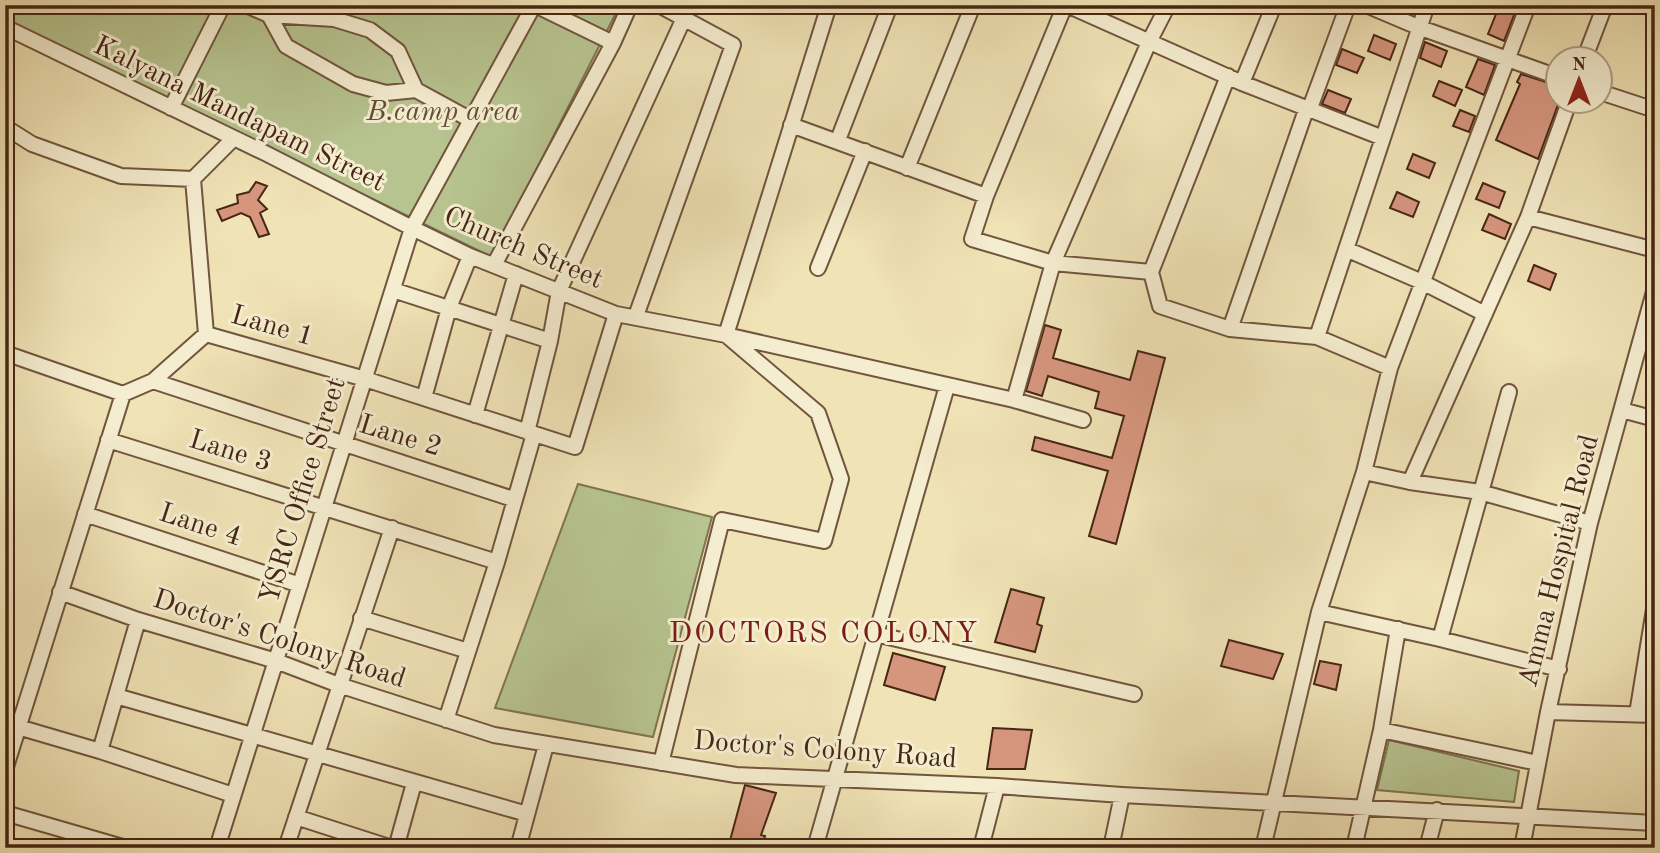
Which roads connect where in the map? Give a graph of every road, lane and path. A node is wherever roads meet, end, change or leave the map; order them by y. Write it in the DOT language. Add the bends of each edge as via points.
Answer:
graph roads {
  1 [pos="223,5"];
  2 [pos="246,5"];
  3 [pos="534,5"];
  4 [pos="630,5"];
  5 [pos="659,5"];
  6 [pos="829,5"];
  7 [pos="890,5"];
  8 [pos="973,5"];
  9 [pos="1066,5"];
  10 [pos="1168,5"];
  11 [pos="1274,5"];
  12 [pos="1348,5"];
  13 [pos="1366,5"];
  14 [pos="1427,5"];
  15 [pos="1528,5"];
  16 [pos="1605,5"];
  17 [pos="270,15"];
  18 [pos="684,18"];
  19 [pos="5,27"];
  20 [pos="1418,27"];
  21 [pos="1149,42"];
  22 [pos="613,43"];
  23 [pos="1589,46"];
  24 [pos="1507,58"];
  25 [pos="1544,72"];
  26 [pos="1228,76"];
  27 [pos="1242,83"];
  28 [pos="416,90"];
  29 [pos="1614,96"];
  30 [pos="1308,107"];
  31 [pos="171,108"];
  32 [pos="1655,110"];
  33 [pos="1564,116"];
  34 [pos="471,120"];
  35 [pos="791,125"];
  36 [pos="5,127"];
  37 [pos="234,138"];
  38 [pos="1383,138"];
  39 [pos="838,140"];
  40 [pos="865,152"];
  41 [pos="907,168"];
  42 [pos="193,179"];
  43 [pos="986,196"];
  44 [pos="1528,217"];
  45 [pos="412,228"];
  46 [pos="1346,249"];
  47 [pos="1655,250"];
  48 [pos="470,256"];
  49 [pos="1053,263"];
  50 [pos="494,265"];
  51 [pos="818,268"];
  52 [pos="1151,272"];
  53 [pos="516,274"];
  54 [pos="1422,282"];
  55 [pos="1655,288"];
  56 [pos="393,290"];
  57 [pos="559,291"];
  58 [pos="449,307"];
  59 [pos="616,314"];
  60 [pos="1485,314"];
  61 [pos="636,316"];
  62 [pos="500,326"];
  63 [pos="1230,329"];
  64 [pos="206,334"];
  65 [pos="726,335"];
  66 [pos="1317,337"];
  67 [pos="550,341"];
  68 [pos="5,353"];
  69 [pos="1390,368"];
  70 [pos="365,379"];
  71 [pos="153,381"];
  72 [pos="947,386"];
  73 [pos="1509,392"];
  74 [pos="123,394"];
  75 [pos="425,398"];
  76 [pos="1014,400"];
  77 [pos="1622,410"];
  78 [pos="475,415"];
  79 [pos="1655,419"];
  80 [pos="1083,420"];
  81 [pos="531,433"];
  82 [pos="108,440"];
  83 [pos="344,445"];
  84 [pos="1364,472"];
  85 [pos="1410,482"];
  86 [pos="1480,492"];
  87 [pos="513,499"];
  88 [pos="324,507"];
  89 [pos="85,514"];
  90 [pos="1590,523"];
  91 [pos="392,528"];
  92 [pos="496,562"];
  93 [pos="300,585"];
  94 [pos="61,592"];
  95 [pos="1655,603"];
  96 [pos="1319,612"];
  97 [pos="361,618"];
  98 [pos="138,620"];
  99 [pos="1398,629"];
  100 [pos="876,634"];
  101 [pos="1440,639"];
  102 [pos="468,651"];
  103 [pos="276,661"];
  104 [pos="1559,669"];
  105 [pos="339,685"];
  106 [pos="1134,694"];
  107 [pos="116,696"];
  108 [pos="1548,712"];
  109 [pos="1637,714"];
  110 [pos="1655,715"];
  111 [pos="446,720"];
  112 [pos="12,727"];
  113 [pos="1381,730"];
  114 [pos="251,736"];
  115 [pos="546,745"];
  116 [pos="100,751"];
  117 [pos="316,754"];
  118 [pos="661,763"];
  119 [pos="1538,763"];
  120 [pos="5,770"];
  121 [pos="834,780"];
  122 [pos="414,783"];
  123 [pos="997,786"];
  124 [pos="233,795"];
  125 [pos="1122,795"];
  126 [pos="1272,803"];
  127 [pos="1364,807"];
  128 [pos="1437,810"];
  129 [pos="5,813"];
  130 [pos="527,814"];
  131 [pos="296,817"];
  132 [pos="1528,817"];
  133 [pos="1655,823"];
  134 [pos="80,842"];
  135 [pos="127,848"];
  136 [pos="217,848"];
  137 [pos="286,848"];
  138 [pos="394,848"];
  139 [pos="518,848"];
  140 [pos="815,848"];
  141 [pos="981,848"];
  142 [pos="1111,848"];
  143 [pos="1263,848"];
  144 [pos="1354,848"];
  145 [pos="1427,848"];
  146 [pos="1522,848"];
  1 -- 31 [label="street"];
  2 -- 17 [label="street"];
  3 -- 22 [label="street"];
  3 -- 34 [label="street, YSRC Office Street"];
  4 -- 22 [label="street"];
  5 -- 18 [label="street"];
  6 -- 35 [label="street"];
  7 -- 39 [label="street"];
  8 -- 41 [label="street"];
  9 -- 21 [label="street"];
  9 -- 43 [label="street"];
  10 -- 21 [label="street"];
  11 -- 27 [label="street"];
  12 -- 30 [label="street"];
  13 -- 20 [label="street"];
  14 -- 20 [label="street"];
  15 -- 24 [label="street"];
  16 -- 23 [label="street"];
  17 -- 28 [label="street" via="286,46 353,84 386,93"];
  17 -- 28 [label="street" via="334,19 370,30 398,51"];
  18 -- 57 [label="street"];
  18 -- 61 [label="street" via="733,45"];
  19 -- 31 [label="street, Kalyana Mandapam Street"];
  20 -- 24 [label="street"];
  20 -- 38 [label="street"];
  21 -- 26 [label="street"];
  21 -- 49 [label="street"];
  22 -- 50 [label="street"];
  24 -- 25 [label="street"];
  24 -- 54 [label="street"];
  26 -- 27 [label="street"];
  26 -- 52 [label="street"];
  27 -- 30 [label="street"];
  28 -- 34 [label="street"];
  29 -- 32 [label="street"];
  30 -- 38 [label="street"];
  30 -- 63 [label="street"];
  31 -- 37 [label="street, Kalyana Mandapam Street"];
  33 -- 44 [label="street"];
  34 -- 45 [label="street, YSRC Office Street"];
  35 -- 39 [label="street"];
  35 -- 65 [label="street"];
  36 -- 42 [label="street" via="32,144 121,176"];
  37 -- 42 [label="street"];
  37 -- 45 [label="street, Kalyana Mandapam Street"];
  38 -- 46 [label="street"];
  39 -- 40 [label="street"];
  40 -- 41 [label="street"];
  40 -- 51 [label="street"];
  41 -- 43 [label="street"];
  42 -- 64 [label="street"];
  43 -- 49 [label="street" via="972,239"];
  44 -- 47 [label="street"];
  44 -- 60 [label="street"];
  45 -- 48 [label="street, Church Street"];
  45 -- 56 [label="street, YSRC Office Street"];
  46 -- 54 [label="street"];
  46 -- 66 [label="street"];
  48 -- 50 [label="street, Church Street"];
  48 -- 58 [label="street"];
  49 -- 52 [label="street"];
  49 -- 76 [label="street"];
  50 -- 53 [label="street, Church Street"];
  52 -- 63 [label="street" via="1160,306"];
  53 -- 57 [label="street, Church Street"];
  53 -- 62 [label="street"];
  54 -- 60 [label="street"];
  54 -- 69 [label="street"];
  55 -- 77 [label="street, Amma Hospital Road"];
  56 -- 58 [label="street"];
  56 -- 70 [label="street, YSRC Office Street"];
  57 -- 59 [label="street, Church Street"];
  57 -- 67 [label="street"];
  58 -- 62 [label="street"];
  58 -- 75 [label="street"];
  59 -- 61 [label="street, Church Street"];
  59 -- 81 [label="street, Lane 1" via="575,447"];
  60 -- 85 [label="street"];
  61 -- 65 [label="street, Church Street"];
  62 -- 67 [label="street"];
  62 -- 78 [label="street"];
  63 -- 66 [label="street"];
  64 -- 70 [label="street, Lane 1"];
  64 -- 71 [label="street"];
  65 -- 72 [label="street, Church Street"];
  65 -- 118 [label="street" via="818,413 841,479 824,541 722,520"];
  66 -- 69 [label="street"];
  67 -- 81 [label="street"];
  68 -- 74 [label="street"];
  69 -- 84 [label="street"];
  70 -- 75 [label="street, Lane 1"];
  70 -- 83 [label="street, YSRC Office Street"];
  71 -- 74 [label="street"];
  71 -- 83 [label="street, Lane 2"];
  72 -- 76 [label="street, Church Street"];
  72 -- 100 [label="street"];
  73 -- 86 [label="street"];
  74 -- 82 [label="street"];
  75 -- 78 [label="street, Lane 1"];
  76 -- 80 [label="street, Church Street"];
  77 -- 79 [label="street"];
  77 -- 90 [label="street, Amma Hospital Road"];
  78 -- 81 [label="street, Lane 1"];
  81 -- 87 [label="street"];
  82 -- 88 [label="street, Lane 3"];
  82 -- 89 [label="street"];
  83 -- 87 [label="street, Lane 2"];
  83 -- 88 [label="street, YSRC Office Street"];
  84 -- 85 [label="street"];
  84 -- 96 [label="street"];
  85 -- 86 [label="street"];
  86 -- 90 [label="street"];
  86 -- 101 [label="street"];
  87 -- 92 [label="street"];
  88 -- 91 [label="street, Lane 3"];
  88 -- 93 [label="street, YSRC Office Street"];
  89 -- 93 [label="street, Lane 4"];
  89 -- 94 [label="street"];
  90 -- 104 [label="street, Amma Hospital Road"];
  91 -- 92 [label="street, Lane 3"];
  91 -- 97 [label="street"];
  92 -- 102 [label="street"];
  93 -- 103 [label="street, YSRC Office Street"];
  94 -- 98 [label="street, Doctor's Colony Road"];
  94 -- 112 [label="street"];
  95 -- 109 [label="street"];
  96 -- 99 [label="street"];
  96 -- 126 [label="street"];
  97 -- 102 [label="street"];
  97 -- 105 [label="street"];
  98 -- 103 [label="street, Doctor's Colony Road"];
  98 -- 107 [label="street"];
  99 -- 101 [label="street"];
  99 -- 113 [label="street"];
  100 -- 106 [label="street"];
  100 -- 121 [label="street"];
  101 -- 104 [label="street"];
  102 -- 111 [label="street"];
  103 -- 105 [label="street, Doctor's Colony Road"];
  103 -- 114 [label="street, YSRC Office Street"];
  104 -- 108 [label="street, Amma Hospital Road"];
  105 -- 111 [label="street, Doctor's Colony Road"];
  105 -- 117 [label="street"];
  107 -- 114 [label="street"];
  107 -- 116 [label="street"];
  108 -- 109 [label="street"];
  108 -- 119 [label="street, Amma Hospital Road"];
  109 -- 110 [label="street"];
  111 -- 115 [label="street, Doctor's Colony Road"];
  112 -- 116 [label="street"];
  112 -- 120 [label="street"];
  113 -- 119 [label="street"];
  113 -- 127 [label="street"];
  114 -- 117 [label="street"];
  114 -- 124 [label="street, YSRC Office Street"];
  115 -- 118 [label="street, Doctor's Colony Road"];
  115 -- 130 [label="street"];
  116 -- 124 [label="street"];
  117 -- 122 [label="street"];
  117 -- 131 [label="street"];
  118 -- 121 [label="street, Doctor's Colony Road" via="736,775"];
  119 -- 132 [label="street, Amma Hospital Road"];
  121 -- 123 [label="street, Doctor's Colony Road"];
  121 -- 140 [label="street"];
  122 -- 130 [label="street"];
  122 -- 138 [label="street"];
  123 -- 125 [label="street, Doctor's Colony Road"];
  123 -- 141 [label="street"];
  124 -- 136 [label="street, YSRC Office Street"];
  125 -- 126 [label="street, Doctor's Colony Road"];
  125 -- 142 [label="street"];
  126 -- 127 [label="street, Doctor's Colony Road"];
  126 -- 143 [label="street"];
  127 -- 128 [label="street, Doctor's Colony Road"];
  127 -- 144 [label="street"];
  128 -- 132 [label="street, Doctor's Colony Road"];
  128 -- 145 [label="street"];
  129 -- 134 [label="street"];
  130 -- 139 [label="street"];
  131 -- 137 [label="street"];
  131 -- 138 [label="street"];
  132 -- 133 [label="street, Doctor's Colony Road"];
  132 -- 146 [label="street, Amma Hospital Road"];
  134 -- 135 [label="street"];
}
